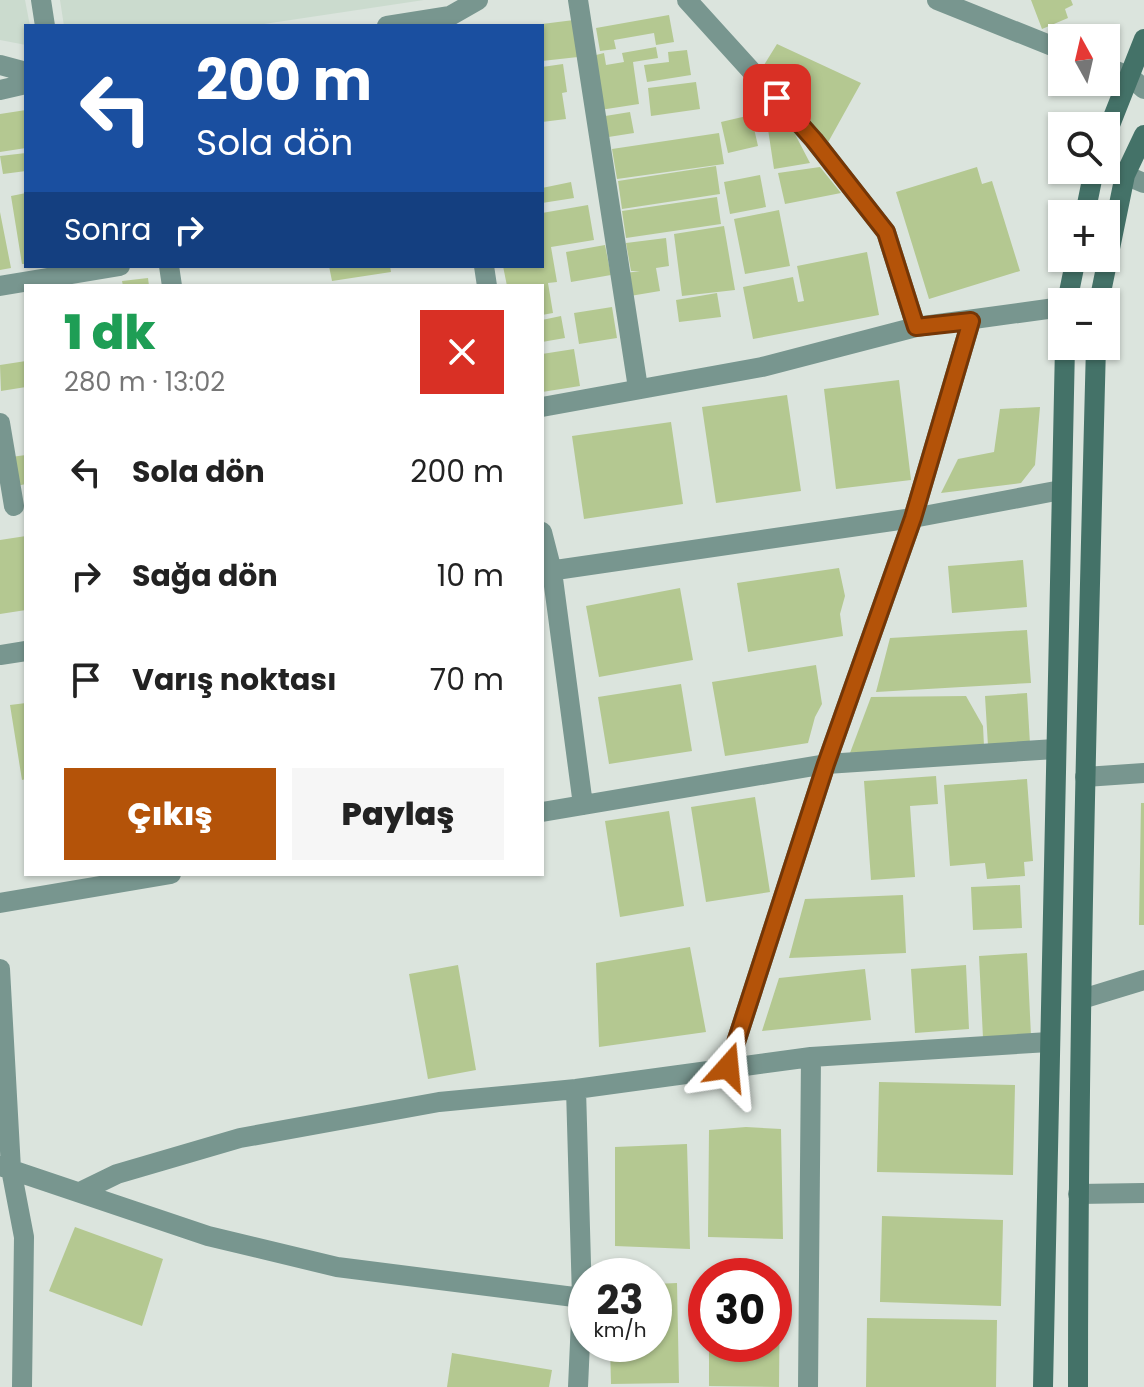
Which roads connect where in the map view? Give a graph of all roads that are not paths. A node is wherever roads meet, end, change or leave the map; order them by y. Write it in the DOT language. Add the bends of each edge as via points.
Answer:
graph roads {
  1 [pos="41,0"];
  2 [pos="478,0"];
  3 [pos="578,0"];
  4 [pos="687,0"];
  5 [pos="937,0"];
  6 [pos="450,21"];
  7 [pos="45,24"];
  8 [pos="412,24"];
  9 [pos="1144,39"];
  10 [pos="1048,44"];
  11 [pos="0,65"];
  12 [pos="24,71"];
  13 [pos="1137,83"];
  14 [pos="24,84"];
  15 [pos="0,90"];
  16 [pos="1120,112"];
  17 [pos="1144,135"];
  18 [pos="1125,175"];
  19 [pos="1144,183"];
  20 [pos="86,269"];
  21 [pos="0,286"];
  22 [pos="1102,288"];
  23 [pos="1048,309"];
  24 [pos="971,321"];
  25 [pos="916,327"];
  26 [pos="1065,360"];
  27 [pos="1096,360"];
  28 [pos="638,388"];
  29 [pos="544,407"];
  30 [pos="0,423"];
  31 [pos="1061,490"];
  32 [pos="13,506"];
  33 [pos="913,518"];
  34 [pos="544,548"];
  35 [pos="547,572"];
  36 [pos="24,651"];
  37 [pos="0,655"];
  38 [pos="1055,749"];
  39 [pos="826,764"];
  40 [pos="1144,773"];
  41 [pos="1085,777"];
  42 [pos="583,805"];
  43 [pos="544,812"];
  44 [pos="159,876"];
  45 [pos="0,903"];
  46 [pos="0,969"];
  47 [pos="1144,980"];
  48 [pos="1082,999"];
  49 [pos="1049,1042"];
  50 [pos="811,1057"];
  51 [pos="728,1067"];
  52 [pos="576,1089"];
  53 [pos="5,1167"];
  54 [pos="80,1192"];
  55 [pos="1144,1193"];
  56 [pos="1078,1194"];
  57 [pos="581,1258"];
  58 [pos="568,1296"];
  59 [pos="579,1362"];
  60 [pos="22,1387"];
  61 [pos="578,1387"];
  62 [pos="808,1387"];
  63 [pos="1043,1387"];
  64 [pos="1078,1387"];
  1 -- 7 [label="street"];
  2 -- 6 [label="street"];
  3 -- 28 [label="street"];
  4 -- 25 [label="street" via="814,140 886,232"];
  5 -- 10 [label="street"];
  6 -- 8 [label="street"];
  9 -- 13 [label="main road"];
  11 -- 12 [label="street"];
  13 -- 16 [label="main road"];
  14 -- 15 [label="street"];
  17 -- 18 [label="main road"];
  18 -- 19 [label="street"];
  18 -- 22 [label="main road"];
  20 -- 21 [label="street"];
  23 -- 24 [label="street"];
  24 -- 25 [label="street"];
  24 -- 33 [label="street"];
  25 -- 28 [label="street" via="762,367"];
  26 -- 31 [label="main road"];
  27 -- 41 [label="main road"];
  28 -- 29 [label="street"];
  30 -- 32 [label="street"];
  31 -- 33 [label="street"];
  31 -- 38 [label="main road"];
  33 -- 35 [label="street"];
  33 -- 39 [label="street"];
  34 -- 35 [label="street"];
  35 -- 42 [label="street"];
  36 -- 37 [label="street"];
  38 -- 39 [label="street"];
  38 -- 49 [label="main road"];
  39 -- 42 [label="street"];
  39 -- 51 [label="street"];
  40 -- 41 [label="street"];
  41 -- 48 [label="main road"];
  42 -- 43 [label="street"];
  44 -- 45 [label="street"];
  46 -- 53 [label="street"];
  47 -- 48 [label="street"];
  48 -- 56 [label="main road"];
  49 -- 50 [label="street"];
  49 -- 63 [label="main road"];
  50 -- 51 [label="street"];
  50 -- 62 [label="street"];
  51 -- 52 [label="street"];
  52 -- 54 [label="street" via="439,1102 240,1138 117,1174"];
  52 -- 57 [label="street"];
  53 -- 54 [label="street"];
  53 -- 60 [label="street" via="24,1237"];
  54 -- 58 [label="street" via="208,1236 337,1267"];
  55 -- 56 [label="street"];
  56 -- 64 [label="main road"];
  59 -- 61 [label="street"];
}
